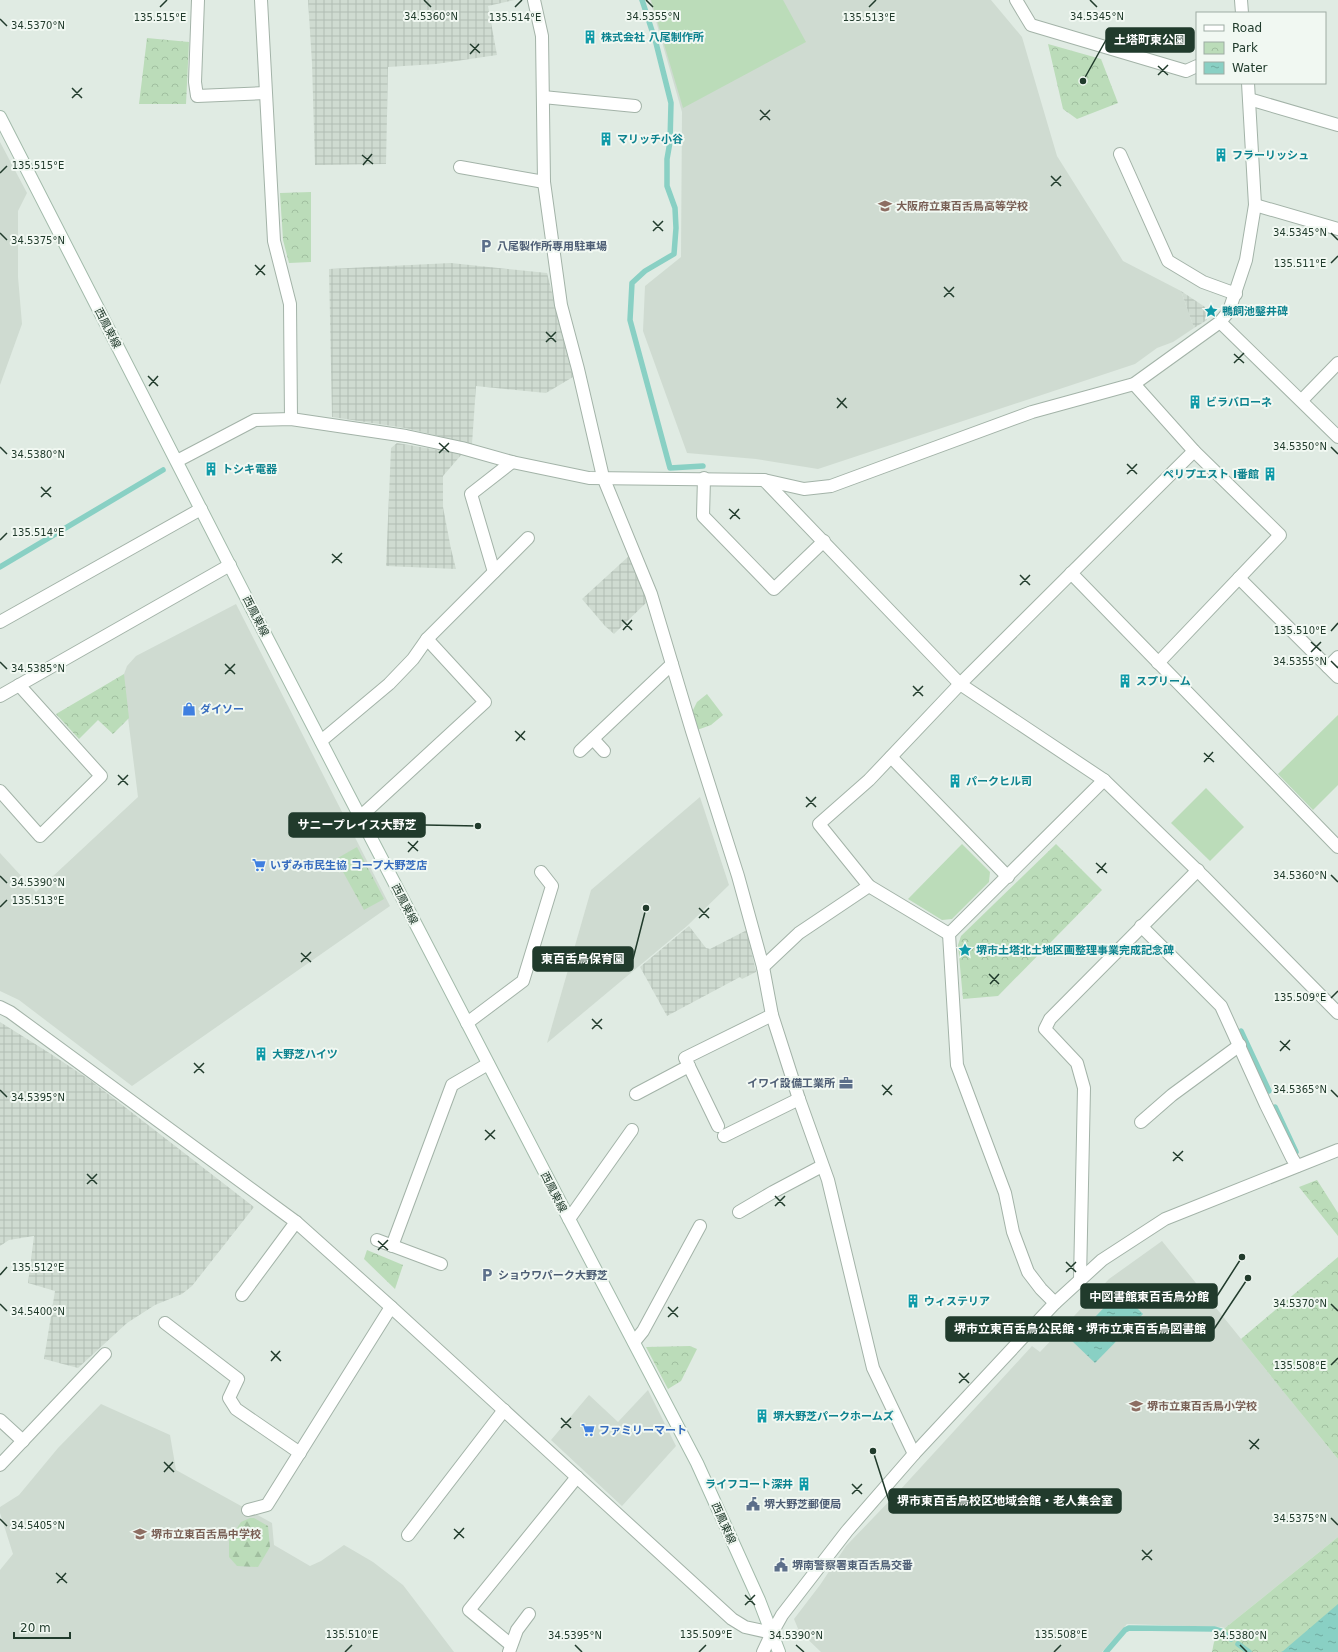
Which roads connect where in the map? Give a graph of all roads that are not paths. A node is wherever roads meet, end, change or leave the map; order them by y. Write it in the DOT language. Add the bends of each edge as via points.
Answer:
graph roads {
  1 [pos="198,0"];
  2 [pos="261,0"];
  3 [pos="534,0"];
  4 [pos="1016,0"];
  5 [pos="1241,0"];
  6 [pos="1242,12"];
  7 [pos="1196,66"];
  8 [pos="1248,84"];
  9 [pos="265,93"];
  10 [pos="543,97"];
  11 [pos="1249,99"];
  12 [pos="635,106"];
  13 [pos="2,123"];
  14 [pos="1338,125"];
  15 [pos="1120,154"];
  16 [pos="460,167"];
  17 [pos="544,182"];
  18 [pos="1255,205"];
  19 [pos="1338,229"];
  20 [pos="1236,294"];
  21 [pos="1220,322"];
  22 [pos="1338,363"];
  23 [pos="1134,384"];
  24 [pos="1302,400"];
  25 [pos="291,419"];
  26 [pos="1338,437"];
  27 [pos="1194,451"];
  28 [pos="177,461"];
  29 [pos="512,462"];
  30 [pos="603,477"];
  31 [pos="704,478"];
  32 [pos="764,480"];
  33 [pos="201,509"];
  34 [pos="528,538"];
  35 [pos="824,541"];
  36 [pos="230,565"];
  37 [pos="494,572"];
  38 [pos="1071,573"];
  39 [pos="1238,578"];
  40 [pos="0,622"];
  41 [pos="427,639"];
  42 [pos="1338,657"];
  43 [pos="1158,663"];
  44 [pos="672,664"];
  45 [pos="1328,667"];
  46 [pos="1338,677"];
  47 [pos="960,684"];
  48 [pos="19,685"];
  49 [pos="0,696"];
  50 [pos="593,739"];
  51 [pos="321,741"];
  52 [pos="580,751"];
  53 [pos="604,751"];
  54 [pos="891,757"];
  55 [pos="1104,780"];
  56 [pos="0,791"];
  57 [pos="360,817"];
  58 [pos="1338,847"];
  59 [pos="1198,870"];
  60 [pos="540,872"];
  61 [pos="1008,877"];
  62 [pos="868,886"];
  63 [pos="1141,926"];
  64 [pos="949,934"];
  65 [pos="763,967"];
  66 [pos="0,1007"];
  67 [pos="1338,1013"];
  68 [pos="772,1015"];
  69 [pos="467,1023"];
  70 [pos="1240,1045"];
  71 [pos="488,1064"];
  72 [pos="688,1066"];
  73 [pos="636,1094"];
  74 [pos="799,1099"];
  75 [pos="1141,1122"];
  76 [pos="632,1130"];
  77 [pos="1338,1150"];
  78 [pos="822,1166"];
  79 [pos="1298,1166"];
  80 [pos="739,1212"];
  81 [pos="569,1219"];
  82 [pos="296,1222"];
  83 [pos="700,1226"];
  84 [pos="377,1240"];
  85 [pos="392,1246"];
  86 [pos="441,1264"];
  87 [pos="1080,1280"];
  88 [pos="242,1295"];
  89 [pos="1055,1303"];
  90 [pos="391,1307"];
  91 [pos="165,1323"];
  92 [pos="634,1342"];
  93 [pos="105,1354"];
  94 [pos="504,1410"];
  95 [pos="0,1420"];
  96 [pos="23,1441"];
  97 [pos="300,1453"];
  98 [pos="914,1454"];
  99 [pos="0,1465"];
  100 [pos="577,1477"];
  101 [pos="248,1510"];
  102 [pos="408,1535"];
  103 [pos="529,1614"];
  104 [pos="772,1633"];
  105 [pos="510,1649"];
  106 [pos="763,1652"];
  107 [pos="779,1652"];
  1 -- 9 [label="street" via="194,82 197,96"];
  2 -- 9 [label="street"];
  3 -- 10 [label="street" via="542,36"];
  4 -- 7 [label="street" via="1032,25 1186,71"];
  5 -- 6 [label="street"];
  8 -- 11 [label="street"];
  9 -- 25 [label="street" via="274,241 290,304"];
  10 -- 12 [label="street"];
  10 -- 17 [label="street"];
  11 -- 14 [label="street"];
  11 -- 18 [label="street"];
  13 -- 28 [label="street, 西鳳東線"];
  15 -- 20 [label="street" via="1168,261 1203,282"];
  16 -- 17 [label="street"];
  17 -- 30 [label="street" via="561,308"];
  18 -- 19 [label="street"];
  18 -- 20 [label="street" via="1246,260"];
  20 -- 21 [label="street" via="1229,311"];
  21 -- 23 [label="street"];
  21 -- 24 [label="street"];
  22 -- 24 [label="street"];
  23 -- 27 [label="street"];
  23 -- 32 [label="street" via="1032,412 832,486 804,489"];
  24 -- 26 [label="street"];
  25 -- 28 [label="street" via="255,420"];
  25 -- 29 [label="street" via="406,436"];
  27 -- 38 [label="street"];
  27 -- 39 [label="street" via="1280,535"];
  28 -- 33 [label="street, 西鳳東線"];
  29 -- 30 [label="street" via="589,478"];
  29 -- 37 [label="street" via="471,494"];
  30 -- 31 [label="street"];
  30 -- 44 [label="street" via="651,594"];
  31 -- 32 [label="street"];
  31 -- 35 [label="street" via="703,516 774,588"];
  32 -- 35 [label="street"];
  33 -- 36 [label="street, 西鳳東線"];
  33 -- 40 [label="street"];
  34 -- 37 [label="street"];
  35 -- 47 [label="street"];
  36 -- 48 [label="street"];
  36 -- 51 [label="street, 西鳳東線"];
  37 -- 41 [label="street"];
  38 -- 43 [label="street"];
  38 -- 47 [label="street"];
  39 -- 43 [label="street"];
  39 -- 45 [label="street"];
  41 -- 51 [label="street" via="414,659 389,684"];
  41 -- 57 [label="street" via="484,702"];
  42 -- 45 [label="street"];
  43 -- 58 [label="street"];
  44 -- 50 [label="street"];
  44 -- 65 [label="street" via="738,876"];
  45 -- 46 [label="street"];
  47 -- 54 [label="street"];
  47 -- 55 [label="street"];
  48 -- 49 [label="street"];
  48 -- 56 [label="street" via="101,776 40,836"];
  50 -- 52 [label="street"];
  50 -- 53 [label="street"];
  51 -- 57 [label="street, 西鳳東線"];
  54 -- 61 [label="street"];
  54 -- 62 [label="street" via="819,824"];
  55 -- 59 [label="street"];
  55 -- 61 [label="street"];
  57 -- 69 [label="street, 西鳳東線"];
  59 -- 63 [label="street"];
  59 -- 67 [label="street"];
  60 -- 69 [label="street" via="552,886 523,981"];
  61 -- 64 [label="street"];
  62 -- 64 [label="street"];
  62 -- 65 [label="street" via="798,933"];
  63 -- 70 [label="street" via="1221,1006"];
  63 -- 87 [label="street" via="1050,1019 1045,1029 1077,1063 1084,1088"];
  64 -- 89 [label="street" via="957,1065 1005,1193 1012,1232 1028,1272"];
  65 -- 68 [label="street"];
  66 -- 82 [label="street"];
  68 -- 72 [label="street" via="685,1058"];
  68 -- 74 [label="street"];
  69 -- 71 [label="street, 西鳳東線"];
  70 -- 75 [label="street" via="1172,1094"];
  70 -- 79 [label="street" via="1266,1105"];
  71 -- 81 [label="street, 西鳳東線"];
  71 -- 85 [label="street" via="452,1085"];
  72 -- 73 [label="street"];
  72 -- 74 [label="street" via="721,1131"];
  74 -- 78 [label="street"];
  76 -- 81 [label="street"];
  77 -- 79 [label="street"];
  78 -- 80 [label="street"];
  78 -- 98 [label="street" via="828,1180 873,1368"];
  79 -- 87 [label="street" via="1165,1219 1102,1260"];
  81 -- 92 [label="street, 西鳳東線"];
  82 -- 88 [label="street"];
  82 -- 90 [label="street"];
  83 -- 92 [label="street" via="643,1331"];
  84 -- 85 [label="street"];
  85 -- 86 [label="street"];
  87 -- 89 [label="street"];
  89 -- 98 [label="street"];
  90 -- 94 [label="street"];
  90 -- 97 [label="street"];
  91 -- 97 [label="street" via="238,1380 230,1398 236,1409"];
  92 -- 104 [label="street, 西鳳東線" via="697,1463"];
  93 -- 96 [label="street"];
  94 -- 100 [label="street"];
  94 -- 102 [label="street"];
  95 -- 96 [label="street"];
  96 -- 99 [label="street"];
  97 -- 101 [label="street" via="266,1505"];
  98 -- 104 [label="street" via="847,1531 782,1615"];
  100 -- 104 [label="street" via="732,1619 745,1627"];
  100 -- 105 [label="street" via="469,1610"];
  103 -- 105 [label="street" via="517,1630"];
  104 -- 106 [label="street"];
  104 -- 107 [label="street, 西鳳東線"];
}
